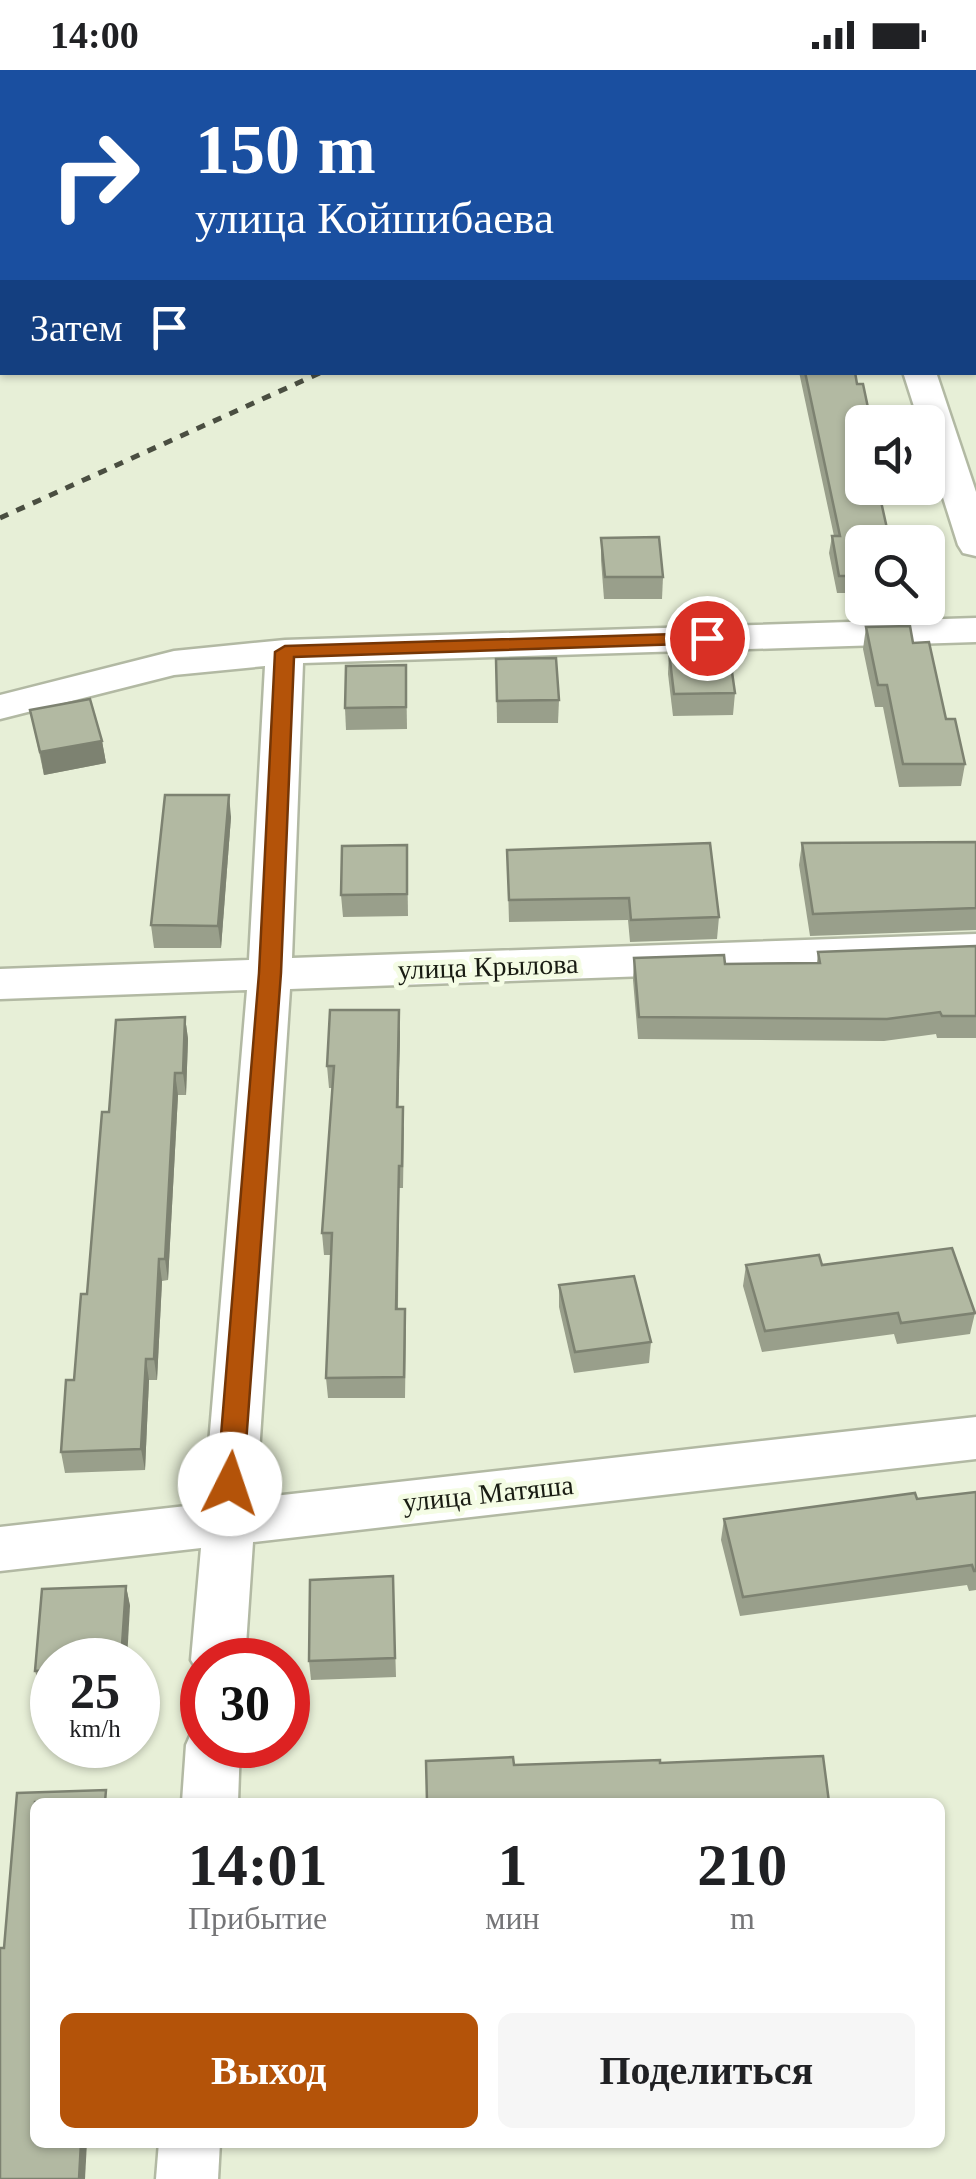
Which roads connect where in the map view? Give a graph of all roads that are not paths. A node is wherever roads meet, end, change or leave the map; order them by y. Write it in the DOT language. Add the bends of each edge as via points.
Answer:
graph roads {
  1 [pos="921,375"];
  2 [pos="976,544"];
  3 [pos="976,630"];
  4 [pos="285,652"];
  5 [pos="0,706"];
  6 [pos="976,949"];
  7 [pos="270,973"];
  8 [pos="0,984"];
  9 [pos="976,1438"];
  10 [pos="227,1523"];
  11 [pos="0,1549"];
  12 [pos="219,1638"];
  13 [pos="212,1768"];
  14 [pos="210,1798"];
  15 [pos="190,2148"];
  16 [pos="188,2179"];
  1 -- 2 [label="street"];
  3 -- 4 [label="street"];
  4 -- 5 [label="street" via="174,663"];
  4 -- 7 [label="street"];
  6 -- 7 [label="street, улица Крылова"];
  7 -- 8 [label="street, улица Крылова"];
  7 -- 10 [label="street"];
  9 -- 10 [label="street, улица Матяша"];
  10 -- 11 [label="street, улица Матяша"];
  10 -- 12 [label="street"];
  13 -- 14 [label="street"];
  15 -- 16 [label="street"];
}
